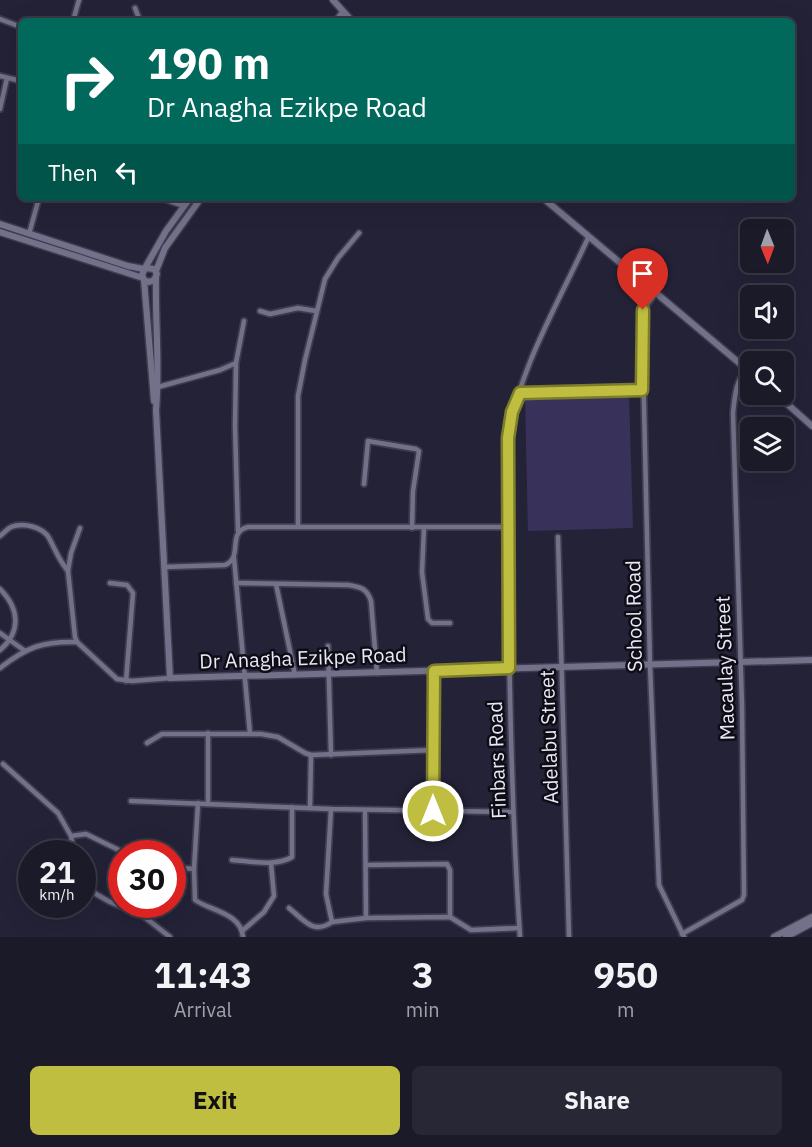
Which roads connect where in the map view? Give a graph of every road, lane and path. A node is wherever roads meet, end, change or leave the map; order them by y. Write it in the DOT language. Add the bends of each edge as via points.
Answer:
graph roads {
  1 [pos="80,0"];
  2 [pos="333,0"];
  3 [pos="135,8"];
  4 [pos="343,12"];
  5 [pos="75,18"];
  6 [pos="139,18"];
  7 [pos="338,18"];
  8 [pos="348,18"];
  9 [pos="0,19"];
  10 [pos="18,26"];
  11 [pos="0,76"];
  12 [pos="7,78"];
  13 [pos="18,80"];
  14 [pos="0,109"];
  15 [pos="38,201"];
  16 [pos="170,201"];
  17 [pos="188,201"];
  18 [pos="199,201"];
  19 [pos="546,201"];
  20 [pos="184,206"];
  21 [pos="0,224"];
  22 [pos="0,232"];
  23 [pos="359,233"];
  24 [pos="29,234"];
  25 [pos="588,238"];
  26 [pos="144,268"];
  27 [pos="156,274"];
  28 [pos="143,279"];
  29 [pos="656,293"];
  30 [pos="260,311"];
  31 [pos="316,311"];
  32 [pos="244,321"];
  33 [pos="236,363"];
  34 [pos="740,364"];
  35 [pos="740,381"];
  36 [pos="158,387"];
  37 [pos="642,390"];
  38 [pos="520,393"];
  39 [pos="788,405"];
  40 [pos="156,410"];
  41 [pos="812,426"];
  42 [pos="364,484"];
  43 [pos="298,526"];
  44 [pos="508,527"];
  45 [pos="80,528"];
  46 [pos="412,528"];
  47 [pos="424,528"];
  48 [pos="238,531"];
  49 [pos="0,536"];
  50 [pos="558,537"];
  51 [pos="233,562"];
  52 [pos="164,567"];
  53 [pos="68,571"];
  54 [pos="236,583"];
  55 [pos="110,584"];
  56 [pos="276,584"];
  57 [pos="0,589"];
  58 [pos="450,623"];
  59 [pos="0,633"];
  60 [pos="10,640"];
  61 [pos="77,642"];
  62 [pos="328,646"];
  63 [pos="0,650"];
  64 [pos="25,651"];
  65 [pos="812,660"];
  66 [pos="740,662"];
  67 [pos="650,665"];
  68 [pos="0,668"];
  69 [pos="509,668"];
  70 [pos="562,668"];
  71 [pos="434,671"];
  72 [pos="376,673"];
  73 [pos="328,674"];
  74 [pos="295,675"];
  75 [pos="243,677"];
  76 [pos="170,678"];
  77 [pos="126,681"];
  78 [pos="208,733"];
  79 [pos="250,734"];
  80 [pos="147,743"];
  81 [pos="433,750"];
  82 [pos="311,755"];
  83 [pos="331,755"];
  84 [pos="3,764"];
  85 [pos="131,801"];
  86 [pos="198,803"];
  87 [pos="208,804"];
  88 [pos="292,807"];
  89 [pos="310,808"];
  90 [pos="331,809"];
  91 [pos="366,810"];
  92 [pos="433,811"];
  93 [pos="513,812"];
  94 [pos="71,836"];
  95 [pos="72,840"];
  96 [pos="108,845"];
  97 [pos="232,860"];
  98 [pos="271,862"];
  99 [pos="366,865"];
  100 [pos="186,868"];
  101 [pos="194,869"];
  102 [pos="96,894"];
  103 [pos="289,908"];
  104 [pos="450,917"];
  105 [pos="812,917"];
  106 [pos="366,918"];
  107 [pos="332,921"];
  108 [pos="812,923"];
  109 [pos="519,928"];
  110 [pos="242,931"];
  111 [pos="683,935"];
  112 [pos="170,937"];
  113 [pos="243,937"];
  114 [pos="520,937"];
  115 [pos="569,937"];
  116 [pos="774,937"];
  117 [pos="786,937"];
  1 -- 5 [label="street"];
  2 -- 4 [label="street"];
  3 -- 6 [label="street"];
  4 -- 7 [label="street"];
  4 -- 8 [label="street"];
  9 -- 10 [label="street"];
  11 -- 12 [label="street"];
  12 -- 13 [label="street"];
  12 -- 14 [label="street"];
  15 -- 24 [label="street"];
  16 -- 20 [label="street"];
  17 -- 20 [label="street"];
  18 -- 27 [label="street" via="174,232"];
  19 -- 25 [label="street"];
  20 -- 26 [label="street"];
  21 -- 24 [label="street"];
  22 -- 28 [label="street"];
  23 -- 31 [label="street" via="325,279"];
  24 -- 26 [label="street"];
  25 -- 29 [label="street"];
  25 -- 38 [label="street, Finbars Road"];
  26 -- 27 [label="street" via="151,267"];
  26 -- 28 [label="street"];
  27 -- 28 [label="street" via="149,282"];
  27 -- 36 [label="street"];
  28 -- 40 [label="street"];
  29 -- 34 [label="street"];
  29 -- 37 [label="street, School Road" via="643,310"];
  30 -- 31 [label="street"];
  31 -- 43 [label="street" via="298,396"];
  32 -- 33 [label="street"];
  33 -- 36 [label="street"];
  33 -- 48 [label="street"];
  35 -- 66 [label="street, Macaulay Street" via="733,413"];
  36 -- 40 [label="street"];
  37 -- 38 [label="street"];
  37 -- 67 [label="street, School Road"];
  38 -- 44 [label="street, Finbars Road" via="508,438"];
  39 -- 41 [label="street"];
  40 -- 52 [label="street"];
  42 -- 46 [label="street" via="368,441 419,451"];
  43 -- 46 [label="street"];
  43 -- 48 [label="street" via="248,527"];
  44 -- 47 [label="street"];
  44 -- 69 [label="street, Finbars Road"];
  45 -- 53 [label="street"];
  46 -- 47 [label="street"];
  47 -- 58 [label="street" via="422,572 428,619 432,623"];
  48 -- 51 [label="street"];
  49 -- 53 [label="street" via="17,525 42,531"];
  50 -- 70 [label="street, Adelabu Street"];
  51 -- 52 [label="street"];
  51 -- 54 [label="street"];
  52 -- 76 [label="street"];
  53 -- 61 [label="street"];
  54 -- 56 [label="street"];
  54 -- 75 [label="street"];
  55 -- 77 [label="street" via="127,585 133,593"];
  56 -- 72 [label="street" via="348,585 369,593"];
  56 -- 74 [label="street"];
  57 -- 60 [label="street" via="15,616"];
  59 -- 60 [label="street"];
  60 -- 63 [label="street"];
  60 -- 64 [label="street"];
  61 -- 64 [label="street" via="55,641"];
  61 -- 77 [label="street" via="110,674"];
  62 -- 73 [label="street"];
  64 -- 68 [label="street"];
  65 -- 66 [label="street, Dr Anagha Ezikpe Road"];
  66 -- 67 [label="street, Dr Anagha Ezikpe Road"];
  66 -- 111 [label="street, Macaulay Street" via="744,898"];
  67 -- 70 [label="street, Dr Anagha Ezikpe Road"];
  67 -- 111 [label="street, School Road" via="658,885"];
  69 -- 70 [label="street, Dr Anagha Ezikpe Road"];
  69 -- 71 [label="street, Dr Anagha Ezikpe Road"];
  69 -- 93 [label="street, Finbars Road"];
  70 -- 115 [label="street, Adelabu Street"];
  71 -- 72 [label="street, Dr Anagha Ezikpe Road"];
  71 -- 81 [label="street"];
  72 -- 73 [label="street, Dr Anagha Ezikpe Road"];
  73 -- 74 [label="street, Dr Anagha Ezikpe Road"];
  73 -- 83 [label="street"];
  74 -- 75 [label="street, Dr Anagha Ezikpe Road"];
  75 -- 76 [label="street, Dr Anagha Ezikpe Road"];
  75 -- 79 [label="street"];
  76 -- 77 [label="street"];
  78 -- 79 [label="street"];
  78 -- 80 [label="street" via="162,734"];
  78 -- 87 [label="street"];
  79 -- 82 [label="street" via="278,737"];
  81 -- 83 [label="street"];
  81 -- 92 [label="street"];
  82 -- 83 [label="street"];
  82 -- 89 [label="street"];
  84 -- 94 [label="street" via="58,813"];
  85 -- 86 [label="street"];
  86 -- 87 [label="street"];
  86 -- 101 [label="street"];
  87 -- 88 [label="street"];
  88 -- 89 [label="street"];
  88 -- 98 [label="street" via="292,857"];
  89 -- 90 [label="street"];
  90 -- 91 [label="street"];
  90 -- 107 [label="street" via="326,894"];
  91 -- 92 [label="street"];
  91 -- 99 [label="street"];
  92 -- 93 [label="street"];
  93 -- 109 [label="street, Finbars Road"];
  94 -- 95 [label="street"];
  94 -- 96 [label="street" via="86,834"];
  97 -- 98 [label="street"];
  98 -- 110 [label="street" via="274,896 264,912"];
  99 -- 104 [label="street" via="447,864"];
  99 -- 106 [label="street"];
  100 -- 101 [label="street"];
  101 -- 110 [label="street" via="195,900 225,914"];
  102 -- 112 [label="street" via="142,915"];
  103 -- 107 [label="street" via="316,928"];
  104 -- 106 [label="street"];
  104 -- 109 [label="street" via="471,930"];
  105 -- 116 [label="street"];
  106 -- 107 [label="street"];
  108 -- 117 [label="street"];
  109 -- 114 [label="street, Finbars Road"];
  110 -- 113 [label="street"];
}
